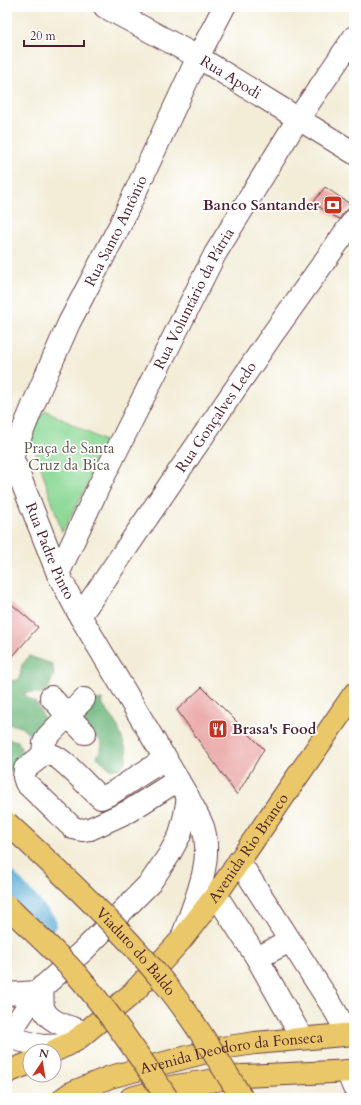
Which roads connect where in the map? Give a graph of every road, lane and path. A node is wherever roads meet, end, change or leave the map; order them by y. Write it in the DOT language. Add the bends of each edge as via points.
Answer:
graph roads {
  1 [pos="105,7"];
  2 [pos="224,7"];
  3 [pos="354,36"];
  4 [pos="198,57"];
  5 [pos="298,119"];
  6 [pos="354,153"];
  7 [pos="354,220"];
  8 [pos="10,448"];
  9 [pos="58,574"];
  10 [pos="80,616"];
  11 [pos="354,694"];
  12 [pos="51,697"];
  13 [pos="84,699"];
  14 [pos="68,716"];
  15 [pos="85,732"];
  16 [pos="42,755"];
  17 [pos="166,758"];
  18 [pos="183,788"];
  19 [pos="7,823"];
  20 [pos="239,861"];
  21 [pos="216,895"];
  22 [pos="7,906"];
  23 [pos="181,940"];
  24 [pos="290,941"];
  25 [pos="257,958"];
  26 [pos="40,990"];
  27 [pos="7,994"];
  28 [pos="85,1032"];
  29 [pos="351,1034"];
  30 [pos="7,1037"];
  31 [pos="302,1038"];
  32 [pos="30,1043"];
  33 [pos="62,1048"];
  34 [pos="22,1065"];
  35 [pos="7,1072"];
  36 [pos="352,1077"];
  37 [pos="64,1098"];
  38 [pos="131,1098"];
  39 [pos="167,1098"];
  40 [pos="242,1098"];
  1 -- 4 [label="street, Rua Apodi"];
  2 -- 4 [label="street, Rua Santo Antônio"];
  3 -- 5 [label="street, Rua Voluntário da Pátria"];
  4 -- 5 [label="street, Rua Apodi"];
  4 -- 8 [label="street, Rua Santo Antônio" via="120,225 68,323 39,391"];
  5 -- 6 [label="street, Rua Apodi"];
  5 -- 9 [label="street, Rua Voluntário da Pátria" via="215,254"];
  7 -- 10 [label="street, Rua Gonçalves Ledo"];
  8 -- 9 [label="street, Rua Padre Pinto"];
  9 -- 10 [label="street, Rua Padre Pinto"];
  10 -- 17 [label="street, Rua Padre Pinto"];
  11 -- 20 [label="main road, Avenida Rio Branco"];
  12 -- 14 [label="street"];
  13 -- 14 [label="street"];
  14 -- 15 [label="street"];
  14 -- 16 [label="street" via="47,737"];
  16 -- 17 [label="street" via="52,755 62,760 101,798"];
  16 -- 18 [label="street" via="25,769 26,783 73,828 90,829"];
  17 -- 18 [label="street, Rua Padre Pinto"];
  18 -- 23 [label="street, Rua Padre Pinto" via="203,828 206,848 204,871"];
  18 -- 26 [label="street" via="185,815 180,835 150,883 84,950"];
  19 -- 40 [label="main road, Viaduto do Baldo, bridge" via="122,934 162,981 207,1042"];
  20 -- 21 [label="main road, Avenida Rio Branco"];
  20 -- 24 [label="street"];
  21 -- 23 [label="main road, Avenida Rio Branco"];
  21 -- 25 [label="street"];
  22 -- 39 [label="main road, bridge" via="76,973 100,1002"];
  23 -- 28 [label="main road, Avenida Rio Branco" via="132,993"];
  24 -- 25 [label="street"];
  24 -- 29 [label="street"];
  25 -- 31 [label="street"];
  26 -- 27 [label="street"];
  26 -- 28 [label="street" via="43,1007 53,1020"];
  26 -- 30 [label="street"];
  28 -- 33 [label="main road, Avenida Rio Branco"];
  29 -- 31 [label="main road, Avenida Deodoro da Fonseca"];
  30 -- 32 [label="street"];
  31 -- 37 [label="main road, Avenida Deodoro da Fonseca" via="222,1048 110,1077"];
  34 -- 35 [label="main road"];
  36 -- 38 [label="main road, Avenida Deodoro da Fonseca" via="242,1076 176,1086"];
}
